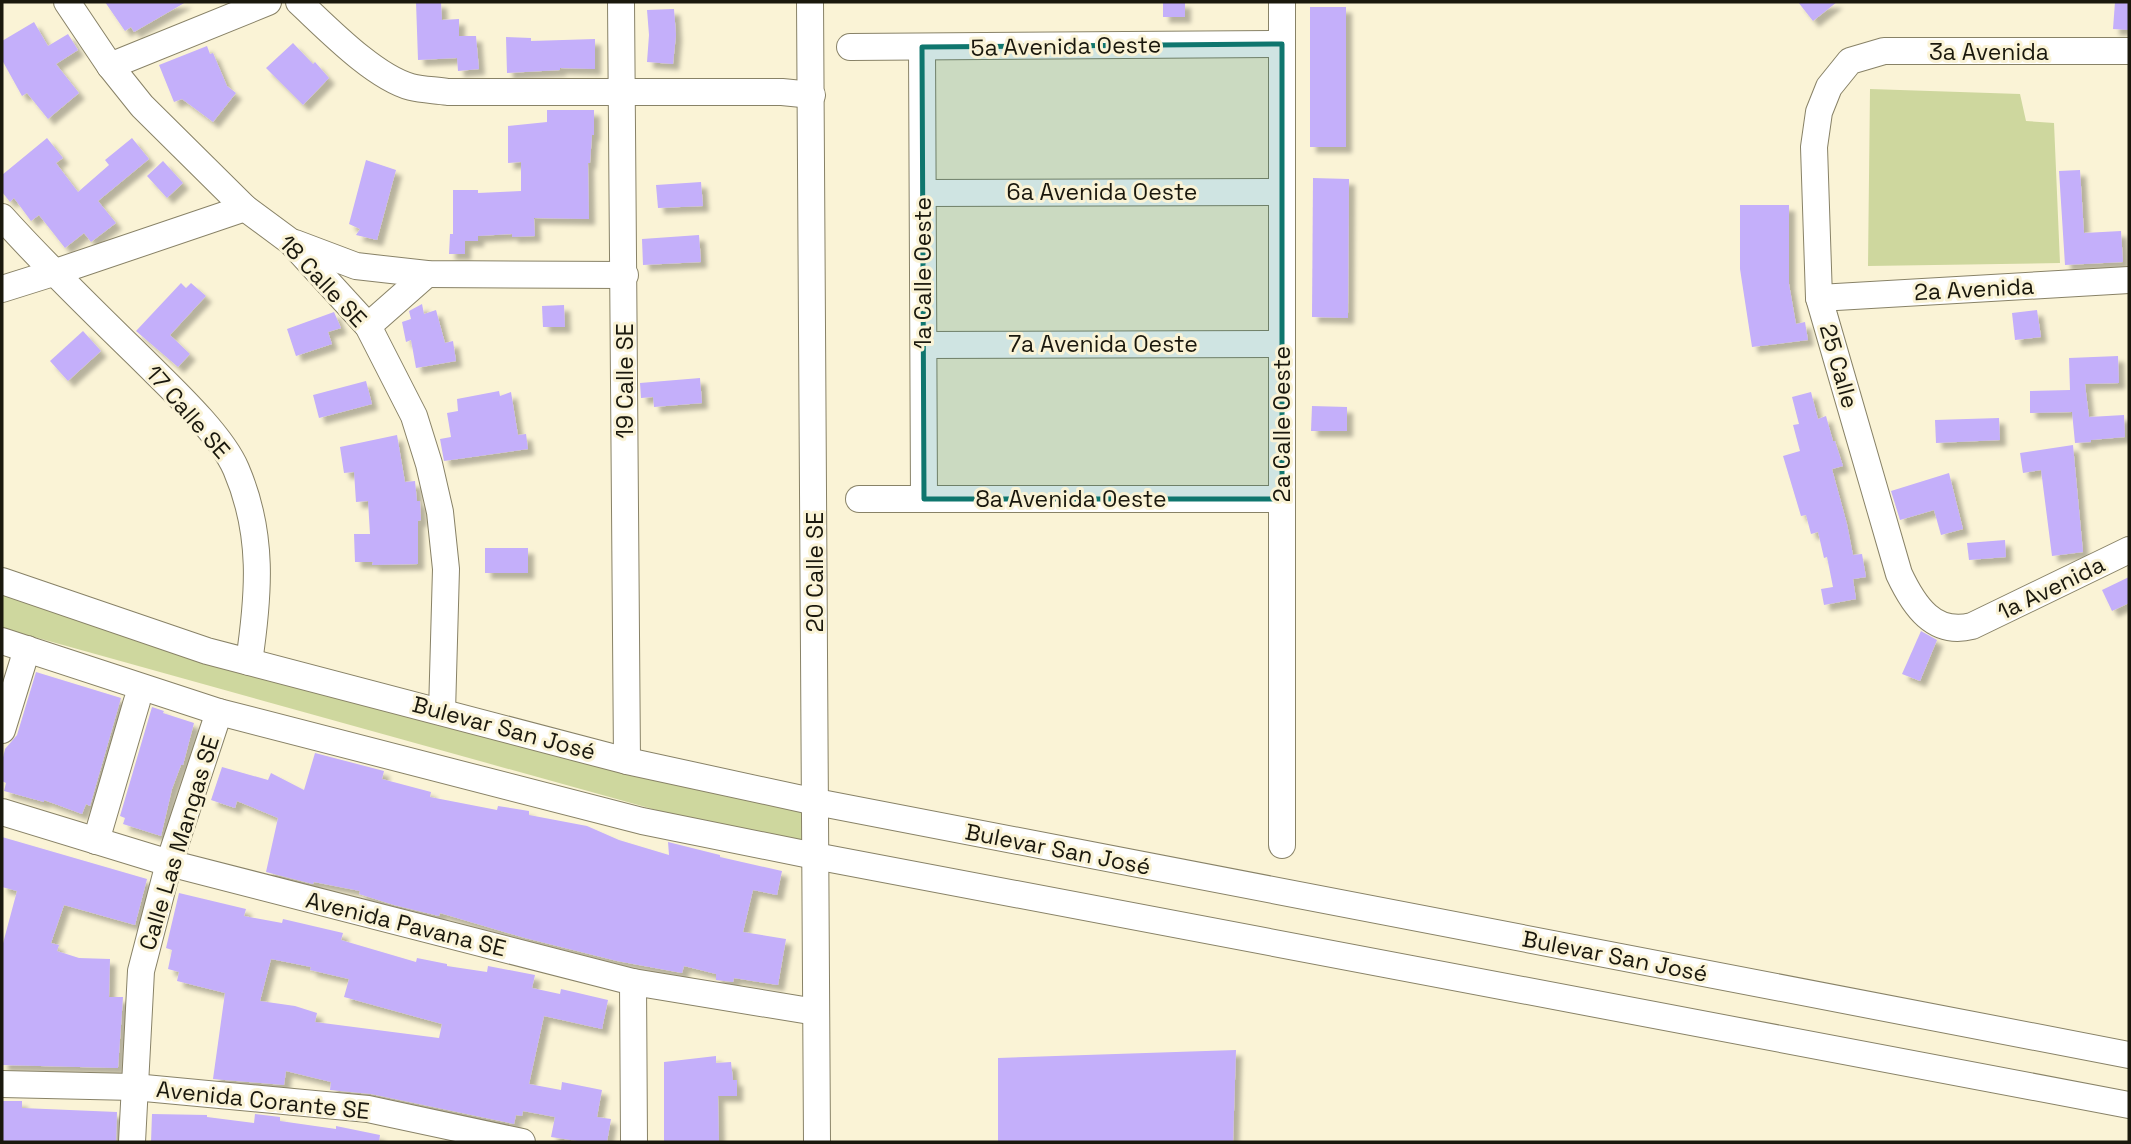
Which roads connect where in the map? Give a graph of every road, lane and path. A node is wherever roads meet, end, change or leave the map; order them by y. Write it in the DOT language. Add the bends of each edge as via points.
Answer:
graph roads {
  1 [pos="67,2"];
  2 [pos="268,2"];
  3 [pos="299,2"];
  4 [pos="621,2"];
  5 [pos="810,2"];
  6 [pos="1282,2"];
  7 [pos="1282,44"];
  8 [pos="850,47"];
  9 [pos="922,47"];
  10 [pos="2129,51"];
  11 [pos="1850,61"];
  12 [pos="110,66"];
  13 [pos="622,91"];
  14 [pos="812,95"];
  15 [pos="1282,192"];
  16 [pos="923,193"];
  17 [pos="245,208"];
  18 [pos="2,217"];
  19 [pos="291,242"];
  20 [pos="53,274"];
  21 [pos="428,274"];
  22 [pos="625,275"];
  23 [pos="2129,280"];
  24 [pos="2,289"];
  25 [pos="1819,298"];
  26 [pos="368,326"];
  27 [pos="1282,344"];
  28 [pos="923,345"];
  29 [pos="859,499"];
  30 [pos="924,499"];
  31 [pos="1282,499"];
  32 [pos="2129,550"];
  33 [pos="2,581"];
  34 [pos="1972,626"];
  35 [pos="14,645"];
  36 [pos="249,662"];
  37 [pos="137,701"];
  38 [pos="219,712"];
  39 [pos="442,712"];
  40 [pos="2,730"];
  41 [pos="627,761"];
  42 [pos="816,802"];
  43 [pos="2,812"];
  44 [pos="96,841"];
  45 [pos="1282,845"];
  46 [pos="815,856"];
  47 [pos="169,863"];
  48 [pos="633,982"];
  49 [pos="816,1012"];
  50 [pos="2129,1055"];
  51 [pos="2,1084"];
  52 [pos="134,1087"];
  53 [pos="2129,1105"];
  54 [pos="132,1142"];
  55 [pos="522,1142"];
  56 [pos="634,1142"];
  57 [pos="817,1142"];
  1 -- 12 [label="street, 18 Calle SE"];
  2 -- 12 [label="street"];
  3 -- 13 [label="street" via="347,47 409,87 449,92"];
  4 -- 13 [label="street, 19 Calle SE"];
  5 -- 14 [label="street, 20 Calle SE"];
  6 -- 7 [label="street, 2a Calle Oeste"];
  7 -- 9 [label="street, 5a Avenida Oeste"];
  7 -- 15 [label="street, 2a Calle Oeste"];
  8 -- 9 [label="street, 5a Avenida Oeste"];
  9 -- 16 [label="street, 1a Calle Oeste"];
  10 -- 11 [label="street, 3a Avenida" via="1884,51"];
  11 -- 25 [label="street, 25 Calle" via="1829,87 1819,112 1814,148"];
  12 -- 17 [label="street, 18 Calle SE" via="142,106"];
  13 -- 14 [label="street"];
  13 -- 22 [label="street, 19 Calle SE"];
  14 -- 42 [label="street, 20 Calle SE"];
  15 -- 16 [label="street, 6a Avenida Oeste"];
  15 -- 27 [label="street, 2a Calle Oeste"];
  16 -- 28 [label="street, 1a Calle Oeste"];
  17 -- 19 [label="street, 18 Calle SE"];
  17 -- 20 [label="street"];
  18 -- 20 [label="street, 17 Calle SE"];
  19 -- 21 [label="street" via="356,266"];
  19 -- 26 [label="street, 18 Calle SE"];
  20 -- 24 [label="street"];
  20 -- 36 [label="street, 17 Calle SE" via="182,398 235,467 249,507 259,564"];
  21 -- 22 [label="street"];
  21 -- 26 [label="street"];
  22 -- 41 [label="street, 19 Calle SE"];
  23 -- 25 [label="street, 2a Avenida"];
  25 -- 34 [label="street, 25 Calle" via="1909,596 1940,626 1957,630"];
  26 -- 39 [label="street, 18 Calle SE" via="414,416 440,512 446,569"];
  27 -- 28 [label="street, 7a Avenida Oeste"];
  27 -- 31 [label="street, 2a Calle Oeste"];
  28 -- 30 [label="street, 1a Calle Oeste"];
  29 -- 30 [label="street, 8a Avenida Oeste"];
  30 -- 31 [label="street, 8a Avenida Oeste"];
  31 -- 45 [label="street, 2a Calle Oeste"];
  32 -- 34 [label="street, 1a Avenida"];
  33 -- 36 [label="street, Bulevar San José"];
  35 -- 38 [label="street"];
  35 -- 40 [label="street"];
  36 -- 39 [label="street, Bulevar San José"];
  37 -- 44 [label="street"];
  38 -- 46 [label="street" via="642,821"];
  38 -- 47 [label="street, Calle Las Mangas SE"];
  39 -- 41 [label="street, Bulevar San José"];
  41 -- 42 [label="street, Bulevar San José"];
  42 -- 46 [label="street, 20 Calle SE"];
  42 -- 50 [label="street, Bulevar San José"];
  43 -- 44 [label="street, Avenida Pavana SE"];
  44 -- 47 [label="street, Avenida Pavana SE"];
  46 -- 49 [label="street, 20 Calle SE"];
  46 -- 53 [label="street"];
  47 -- 48 [label="street, Avenida Pavana SE"];
  47 -- 52 [label="street, Calle Las Mangas SE" via="141,971"];
  48 -- 49 [label="street, Avenida Pavana SE"];
  48 -- 56 [label="street"];
  49 -- 57 [label="street, 20 Calle SE"];
  51 -- 52 [label="street, Avenida Corante SE"];
  52 -- 54 [label="street, Calle Las Mangas SE"];
  52 -- 55 [label="street, Avenida Corante SE" via="369,1109"];
}
